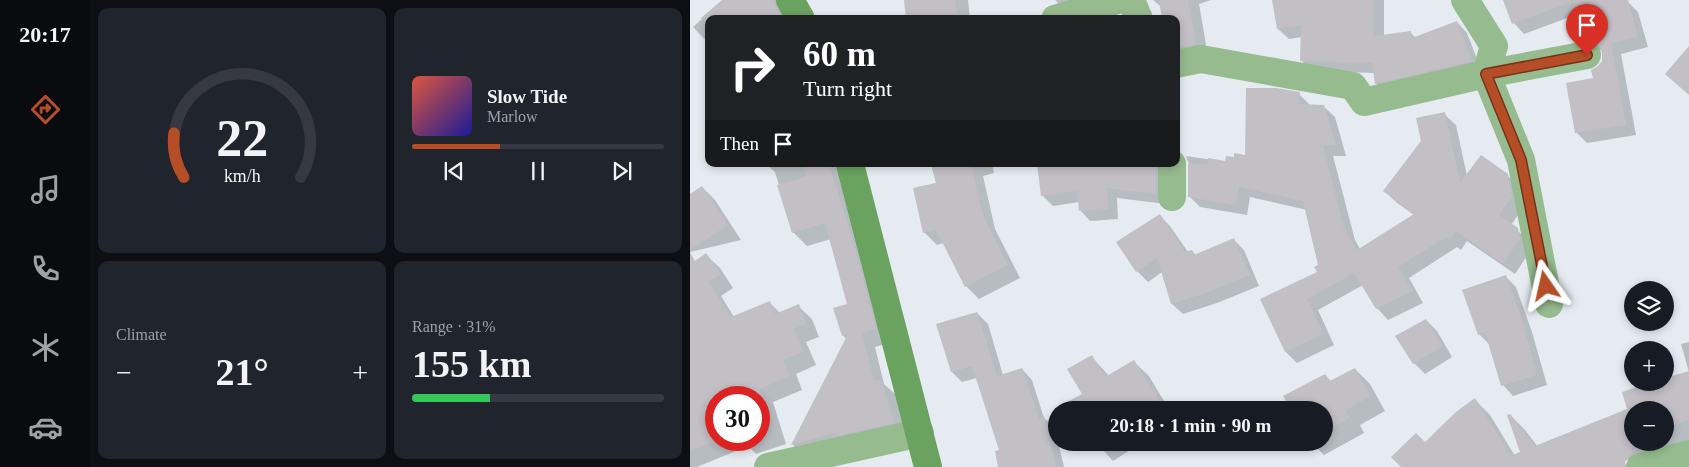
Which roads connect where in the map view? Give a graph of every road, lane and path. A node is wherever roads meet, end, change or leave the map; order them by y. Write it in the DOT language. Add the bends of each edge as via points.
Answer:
graph roads {
  1 [pos="790,0"];
  2 [pos="1118,0"];
  3 [pos="1131,0"];
  4 [pos="1465,0"];
  5 [pos="799,15"];
  6 [pos="1068,15"];
  7 [pos="1137,15"];
  8 [pos="1587,55"];
  9 [pos="1180,63"];
  10 [pos="1486,74"];
  11 [pos="851,167"];
  12 [pos="1172,167"];
  13 [pos="1172,197"];
  14 [pos="1549,304"];
  15 [pos="920,433"];
  16 [pos="1689,454"];
  17 [pos="768,467"];
  18 [pos="928,467"];
  19 [pos="1640,467"];
  1 -- 5 [label="street"];
  2 -- 6 [label="street"];
  3 -- 7 [label="street"];
  4 -- 10 [label="street" via="1494,46"];
  8 -- 10 [label="street"];
  9 -- 10 [label="street" via="1201,59 1353,86 1364,102"];
  10 -- 14 [label="street" via="1521,160"];
  11 -- 15 [label="street"];
  12 -- 13 [label="street"];
  15 -- 17 [label="street"];
  15 -- 18 [label="street"];
  16 -- 19 [label="street"];
}
